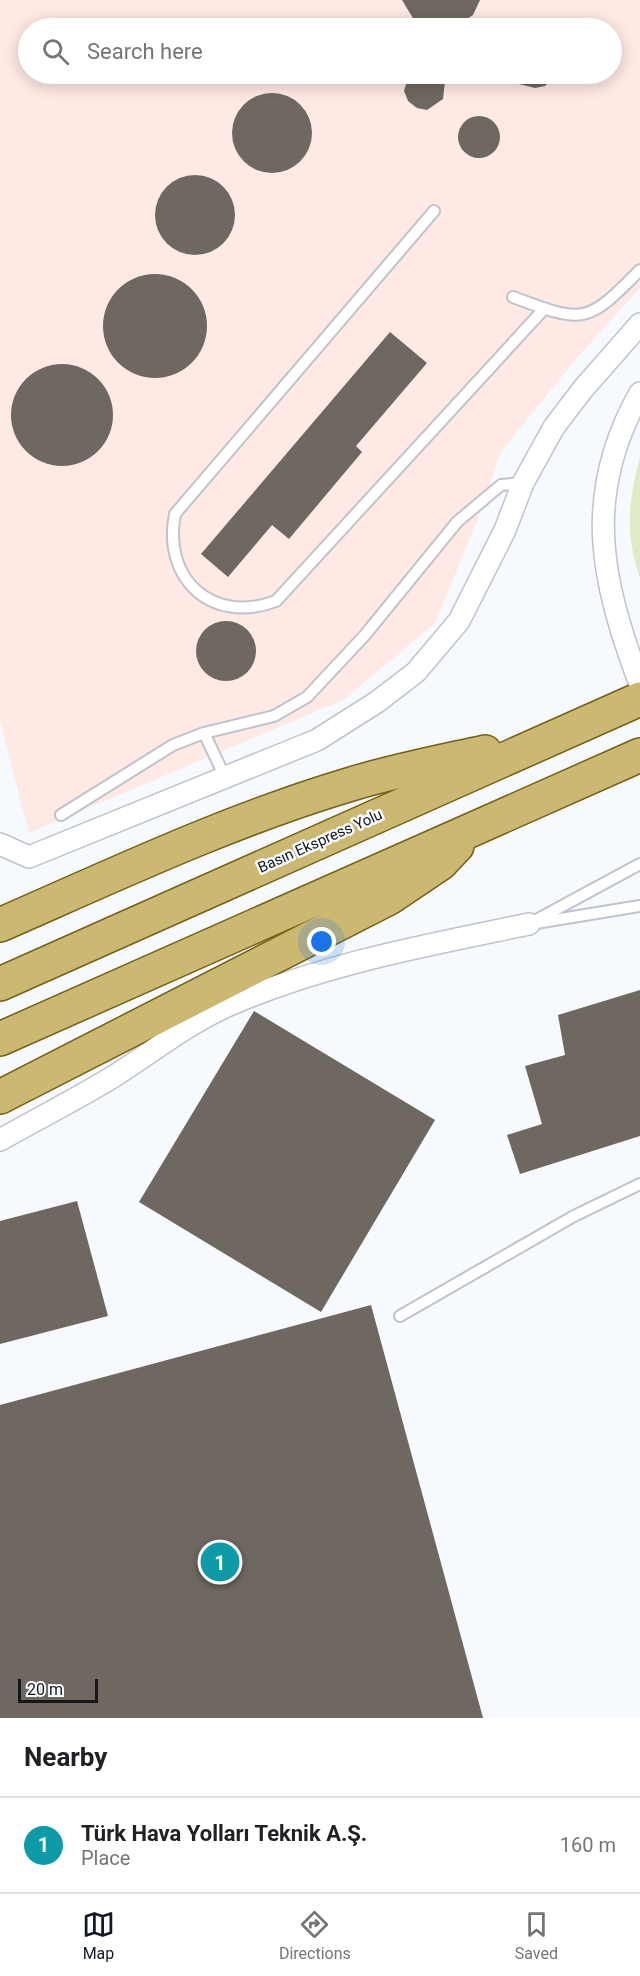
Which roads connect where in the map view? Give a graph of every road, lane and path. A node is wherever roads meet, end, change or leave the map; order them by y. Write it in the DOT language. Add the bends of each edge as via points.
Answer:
graph roads {
  1 [pos="434,212"];
  2 [pos="640,270"];
  3 [pos="513,297"];
  4 [pos="544,309"];
  5 [pos="640,324"];
  6 [pos="640,393"];
  7 [pos="523,483"];
  8 [pos="640,684"];
  9 [pos="640,699"];
  10 [pos="204,733"];
  11 [pos="555,736"];
  12 [pos="630,761"];
  13 [pos="225,777"];
  14 [pos="61,815"];
  15 [pos="473,827"];
  16 [pos="0,844"];
  17 [pos="640,864"];
  18 [pos="640,906"];
  19 [pos="529,924"];
  20 [pos="0,925"];
  21 [pos="0,984"];
  22 [pos="0,1039"];
  23 [pos="0,1097"];
  24 [pos="0,1140"];
  25 [pos="640,1184"];
  26 [pos="400,1316"];
  1 -- 4 [label="lane" via="175,514 172,545 182,574 192,587 217,604 232,608 262,607 276,602"];
  2 -- 4 [label="lane" via="595,310 569,315"];
  3 -- 4 [label="lane"];
  5 -- 7 [label="street" via="561,417"];
  6 -- 8 [label="street" via="612,458 604,503 604,564 619,627"];
  7 -- 10 [label="lane" via="501,485 457,522 307,698 274,716"];
  7 -- 13 [label="street" via="469,604 453,630 416,672 317,740"];
  9 -- 11 [label="main road, Basın Ekspress Yolu"];
  10 -- 13 [label="lane"];
  10 -- 14 [label="lane" via="173,745"];
  11 -- 20 [label="main road" via="349,784 283,806"];
  11 -- 21 [label="main road, Basın Ekspress Yolu"];
  12 -- 15 [label="main road"];
  13 -- 16 [label="street" via="29,857"];
  15 -- 22 [label="main road"];
  15 -- 23 [label="main road" via="441,863 389,898"];
  17 -- 19 [label="lane"];
  18 -- 19 [label="lane"];
  19 -- 24 [label="street" via="408,949 320,973 228,1005 111,1078"];
  25 -- 26 [label="lane" via="574,1216"];
}
